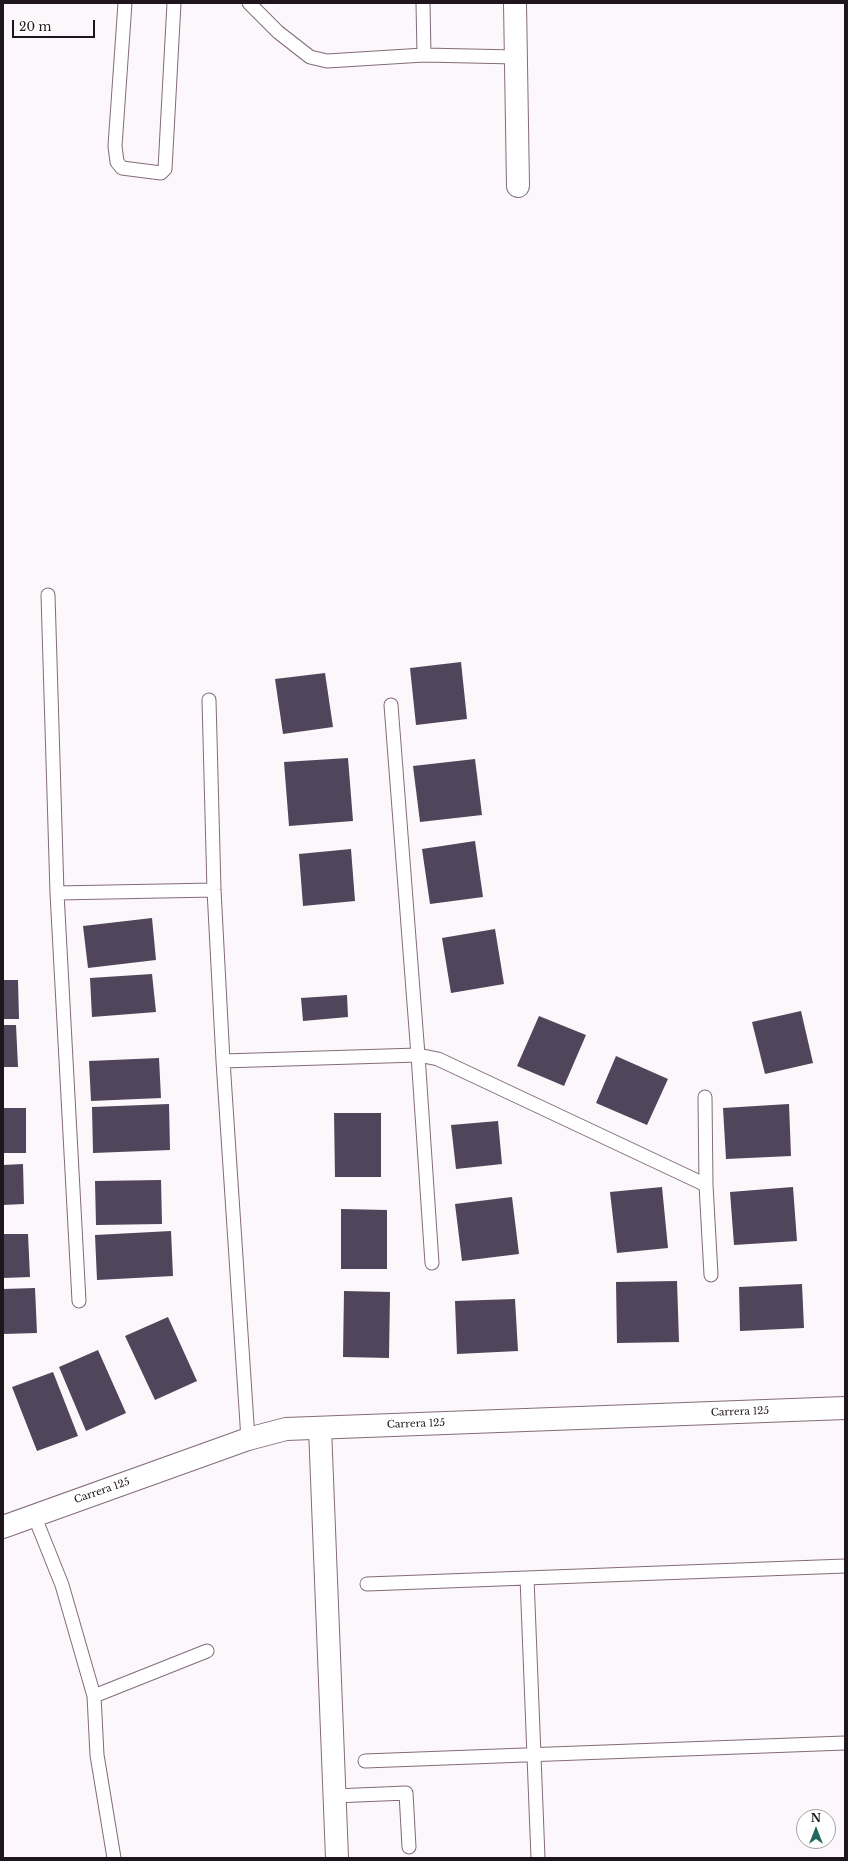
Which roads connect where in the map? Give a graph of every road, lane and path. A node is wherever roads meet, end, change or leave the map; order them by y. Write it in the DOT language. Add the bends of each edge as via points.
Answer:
graph roads {
  1 [pos="125,3"];
  2 [pos="174,3"];
  3 [pos="249,3"];
  4 [pos="423,3"];
  5 [pos="515,3"];
  6 [pos="424,55"];
  7 [pos="516,57"];
  8 [pos="518,186"];
  9 [pos="48,595"];
  10 [pos="209,700"];
  11 [pos="391,705"];
  12 [pos="214,890"];
  13 [pos="57,893"];
  14 [pos="418,1055"];
  15 [pos="223,1061"];
  16 [pos="705,1098"];
  17 [pos="706,1185"];
  18 [pos="432,1263"];
  19 [pos="711,1275"];
  20 [pos="80,1302"];
  21 [pos="845,1408"];
  22 [pos="320,1428"];
  23 [pos="248,1439"];
  24 [pos="34,1515"];
  25 [pos="3,1527"];
  26 [pos="845,1566"];
  27 [pos="527,1578"];
  28 [pos="367,1584"];
  29 [pos="208,1651"];
  30 [pos="94,1696"];
  31 [pos="845,1743"];
  32 [pos="534,1755"];
  33 [pos="365,1761"];
  34 [pos="334,1796"];
  35 [pos="409,1846"];
  36 [pos="114,1858"];
  37 [pos="337,1858"];
  38 [pos="538,1858"];
  1 -- 2 [label="lane" via="115,146 117,162 122,168 161,173 165,169"];
  3 -- 6 [label="lane" via="278,32 310,57 327,61"];
  4 -- 6 [label="lane"];
  5 -- 7 [label="street"];
  6 -- 7 [label="lane"];
  7 -- 8 [label="street"];
  9 -- 13 [label="lane"];
  10 -- 12 [label="lane"];
  11 -- 14 [label="lane"];
  12 -- 13 [label="lane"];
  12 -- 15 [label="lane"];
  13 -- 20 [label="lane"];
  14 -- 15 [label="lane"];
  14 -- 17 [label="lane" via="438,1059"];
  14 -- 18 [label="lane"];
  15 -- 23 [label="lane"];
  16 -- 17 [label="lane"];
  17 -- 19 [label="lane"];
  21 -- 22 [label="street, Carrera 125"];
  22 -- 23 [label="street, Carrera 125" via="286,1429"];
  22 -- 34 [label="street"];
  23 -- 24 [label="street, Carrera 125"];
  24 -- 25 [label="street, Carrera 125"];
  24 -- 30 [label="lane" via="62,1585"];
  26 -- 27 [label="lane"];
  27 -- 28 [label="lane"];
  27 -- 32 [label="lane"];
  29 -- 30 [label="lane"];
  30 -- 36 [label="lane" via="97,1755"];
  31 -- 32 [label="lane"];
  32 -- 33 [label="lane"];
  32 -- 38 [label="lane"];
  34 -- 35 [label="lane" via="406,1792"];
  34 -- 37 [label="street"];
}
